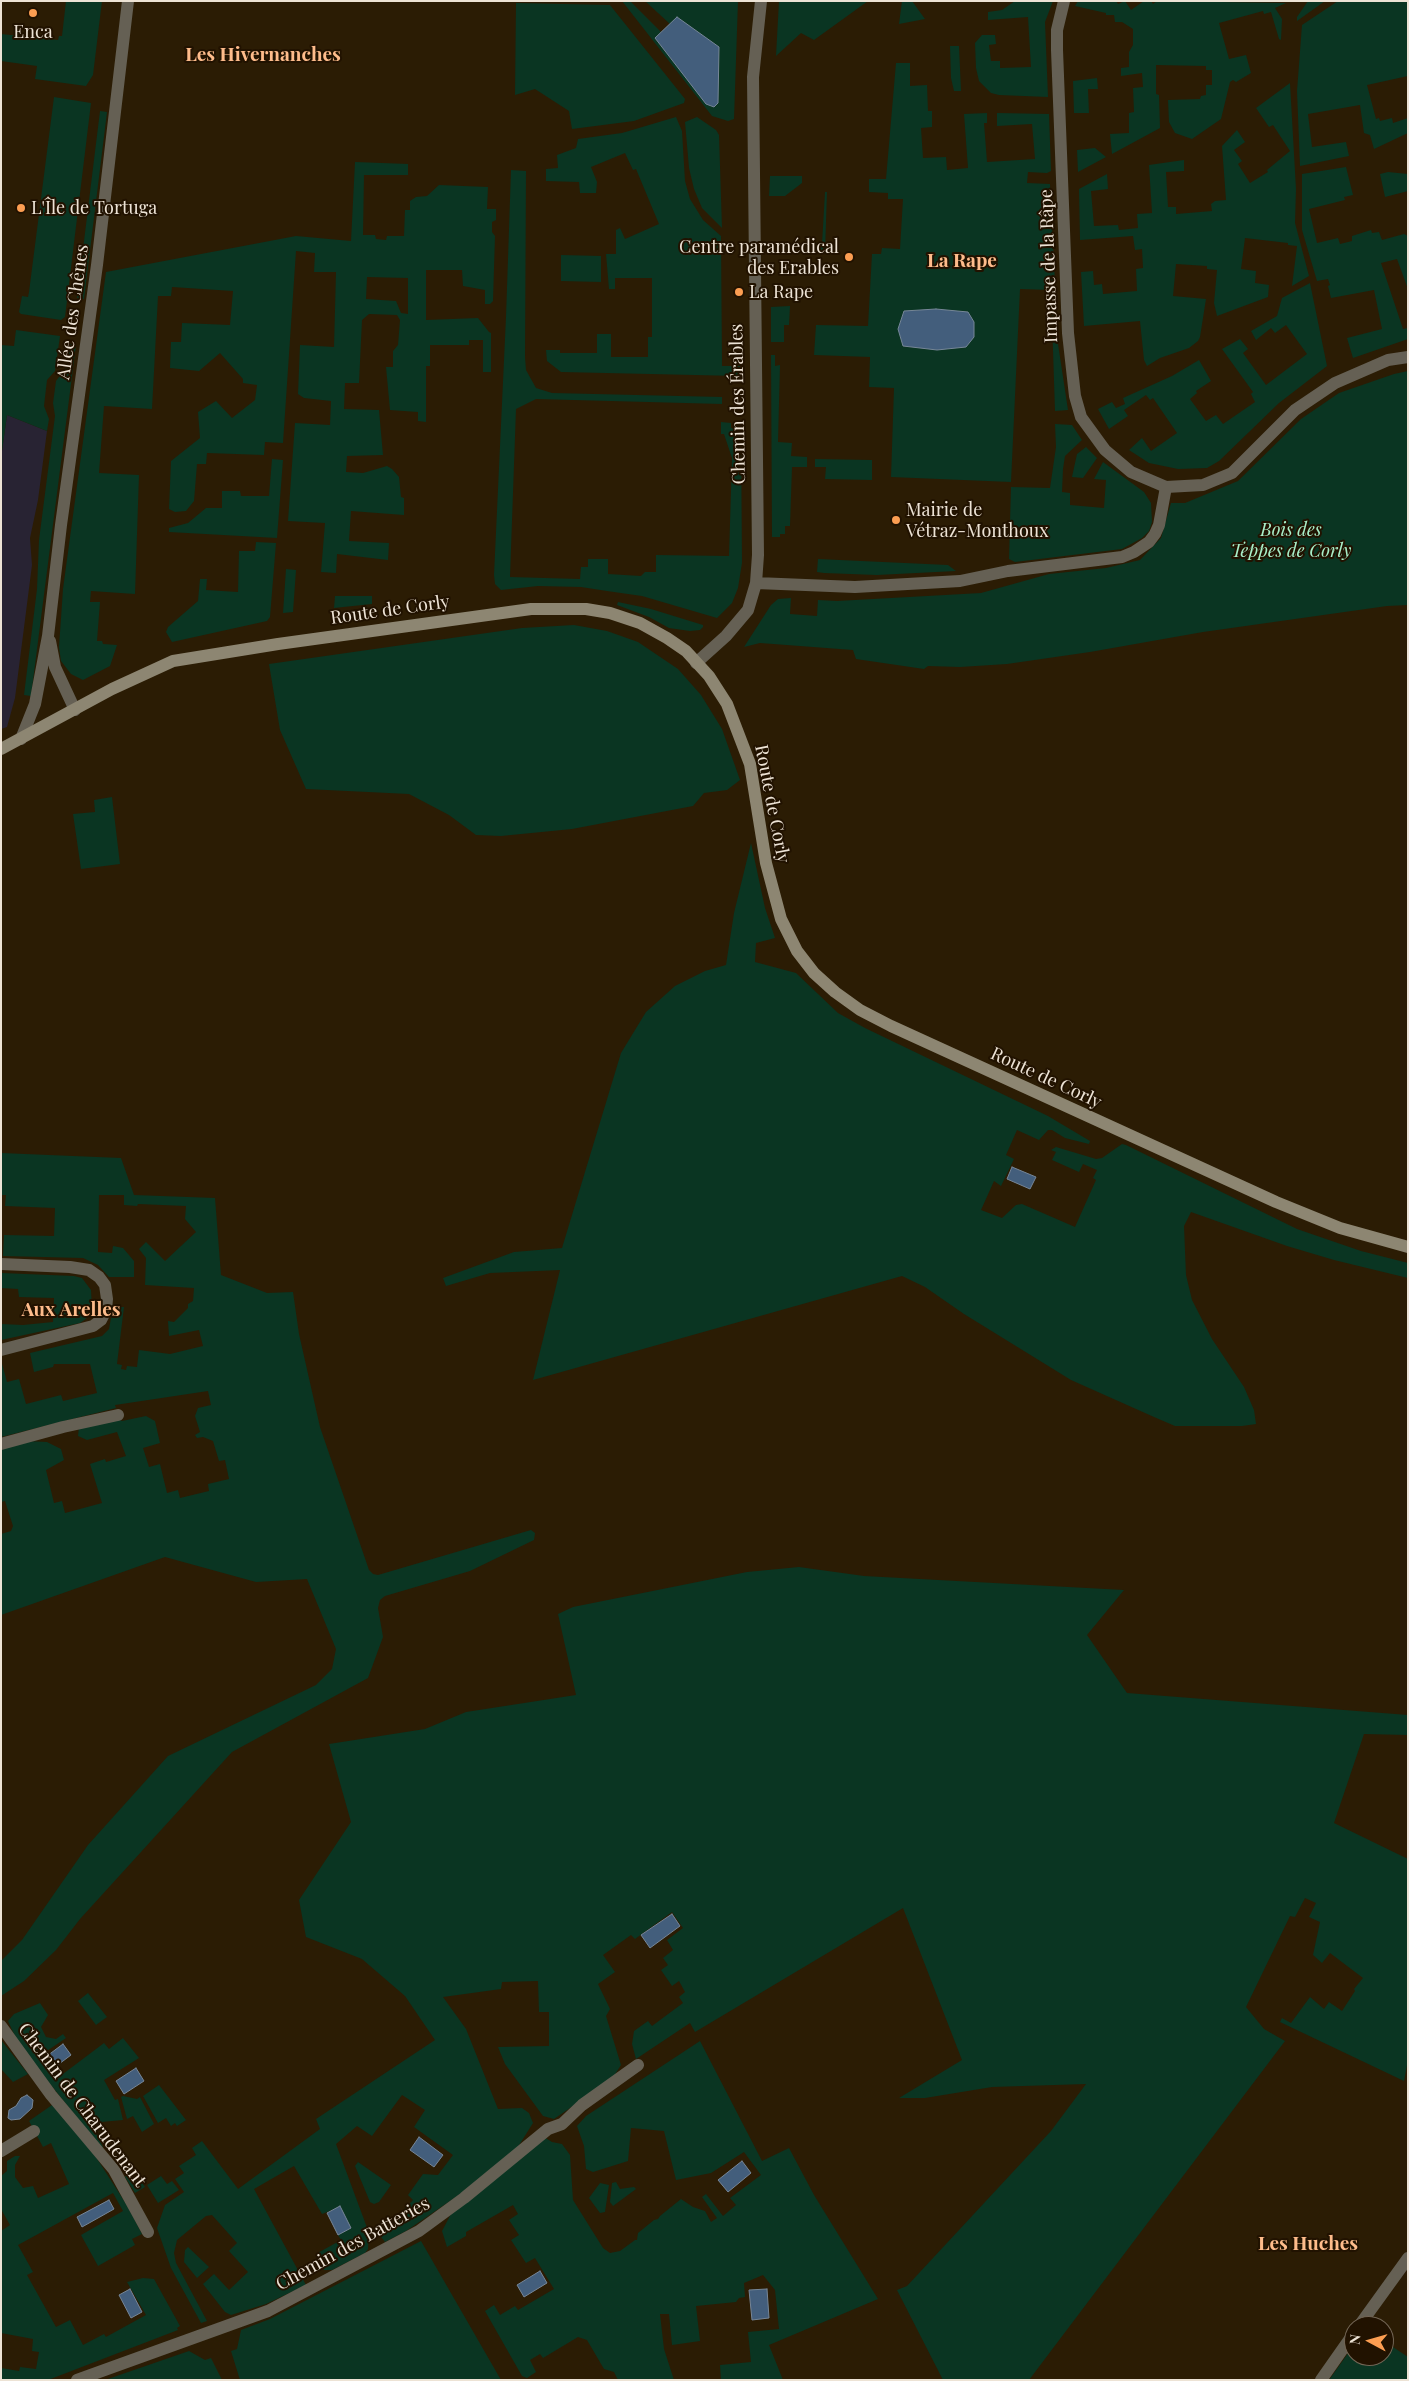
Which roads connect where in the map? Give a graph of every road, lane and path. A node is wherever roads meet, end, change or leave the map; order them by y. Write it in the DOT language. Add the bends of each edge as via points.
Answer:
graph roads {
  1 [pos="128,1"];
  2 [pos="761,1"];
  3 [pos="1064,1"];
  4 [pos="1408,356"];
  5 [pos="1166,486"];
  6 [pos="756,583"];
  7 [pos="49,626"];
  8 [pos="696,663"];
  9 [pos="75,710"];
  10 [pos="22,739"];
  11 [pos="1,749"];
  12 [pos="1408,1247"];
  13 [pos="1,1264"];
  14 [pos="1,1350"];
  15 [pos="118,1415"];
  16 [pos="1,1444"];
  17 [pos="1,2026"];
  18 [pos="638,2066"];
  19 [pos="34,2131"];
  20 [pos="1,2151"];
  21 [pos="148,2232"];
  22 [pos="1408,2258"];
  23 [pos="1366,2316"];
  24 [pos="1344,2347"];
  25 [pos="77,2380"];
  26 [pos="1321,2380"];
  1 -- 7 [label="street, Allée des Chênes"];
  2 -- 6 [label="street, Chemin des Érables" via="753,77"];
  3 -- 5 [label="street, Impasse de la Râpe" via="1057,30 1057,50 1068,333 1075,396 1081,417 1115,460 1131,472"];
  4 -- 5 [label="street, Impasse de la Râpe" via="1360,370 1313,396 1232,473 1203,485"];
  5 -- 6 [label="street" via="1155,534 1149,542 1122,557 960,581 854,587"];
  6 -- 8 [label="street, Chemin des Érables" via="748,610 726,636"];
  7 -- 9 [label="street, Allée des Chênes" via="55,667"];
  7 -- 10 [label="street, Allée des Chênes" via="35,704"];
  8 -- 9 [label="street, Route de Corly" via="667,638 632,620 610,613 572,608 531,609 173,661 137,676"];
  8 -- 12 [label="street, Route de Corly" via="728,704 744,745 772,891 781,919 808,966 835,992 891,1026 1276,1202 1340,1228"];
  9 -- 10 [label="street, Route de Corly"];
  10 -- 11 [label="street, Route de Corly"];
  13 -- 14 [label="street" via="89,1270 105,1286 107,1299 101,1320 93,1326"];
  15 -- 16 [label="street"];
  17 -- 21 [label="street, Chemin de Charudenant" via="51,2095 114,2170"];
  18 -- 25 [label="street, Chemin des Batteries" via="582,2105 562,2124 548,2129 419,2231 268,2311"];
  19 -- 20 [label="street"];
  22 -- 23 [label="street"];
  24 -- 26 [label="street"];
}
